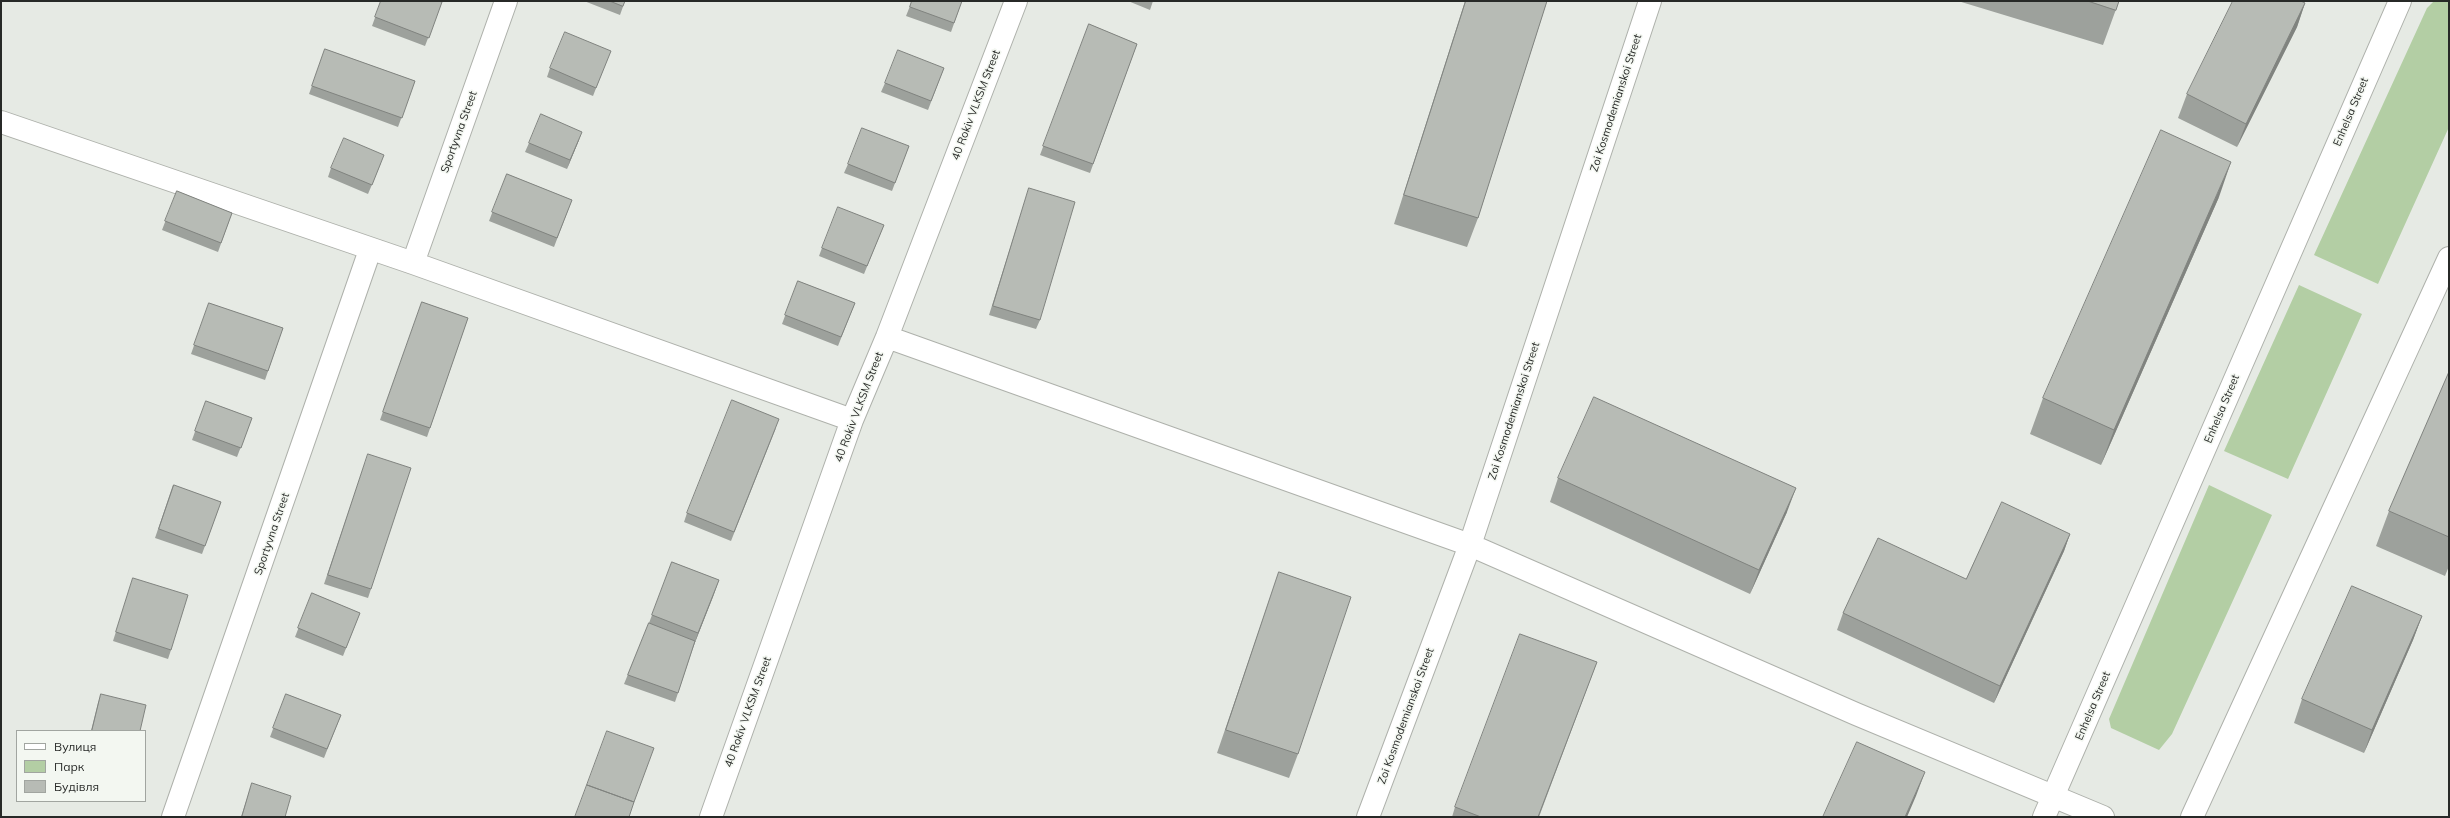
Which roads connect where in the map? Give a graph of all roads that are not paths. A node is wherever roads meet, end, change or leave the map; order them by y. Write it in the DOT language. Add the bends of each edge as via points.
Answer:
graph roads {
  1 [pos="506,1"];
  2 [pos="1016,1"];
  3 [pos="1650,1"];
  4 [pos="2400,1"];
  5 [pos="1,122"];
  6 [pos="370,250"];
  7 [pos="2449,258"];
  8 [pos="413,263"];
  9 [pos="887,337"];
  10 [pos="852,420"];
  11 [pos="1470,545"];
  12 [pos="2054,797"];
  13 [pos="173,817"];
  14 [pos="711,817"];
  15 [pos="1368,817"];
  16 [pos="2044,817"];
  17 [pos="2103,817"];
  18 [pos="2192,817"];
  1 -- 8 [label="street, Sportyvna Street"];
  2 -- 9 [label="street, 40 Rokiv VLKSM Street"];
  3 -- 11 [label="street, Zoi Kosmodemianskoi Street"];
  4 -- 12 [label="street, Enhelsa Street"];
  5 -- 6 [label="street"];
  6 -- 8 [label="street"];
  6 -- 13 [label="street, Sportyvna Street"];
  7 -- 18 [label="street"];
  8 -- 10 [label="street"];
  9 -- 10 [label="street, 40 Rokiv VLKSM Street"];
  9 -- 11 [label="street"];
  10 -- 14 [label="street, 40 Rokiv VLKSM Street"];
  11 -- 12 [label="street"];
  11 -- 15 [label="street, Zoi Kosmodemianskoi Street"];
  12 -- 16 [label="street, Enhelsa Street"];
  12 -- 17 [label="street"];
}
